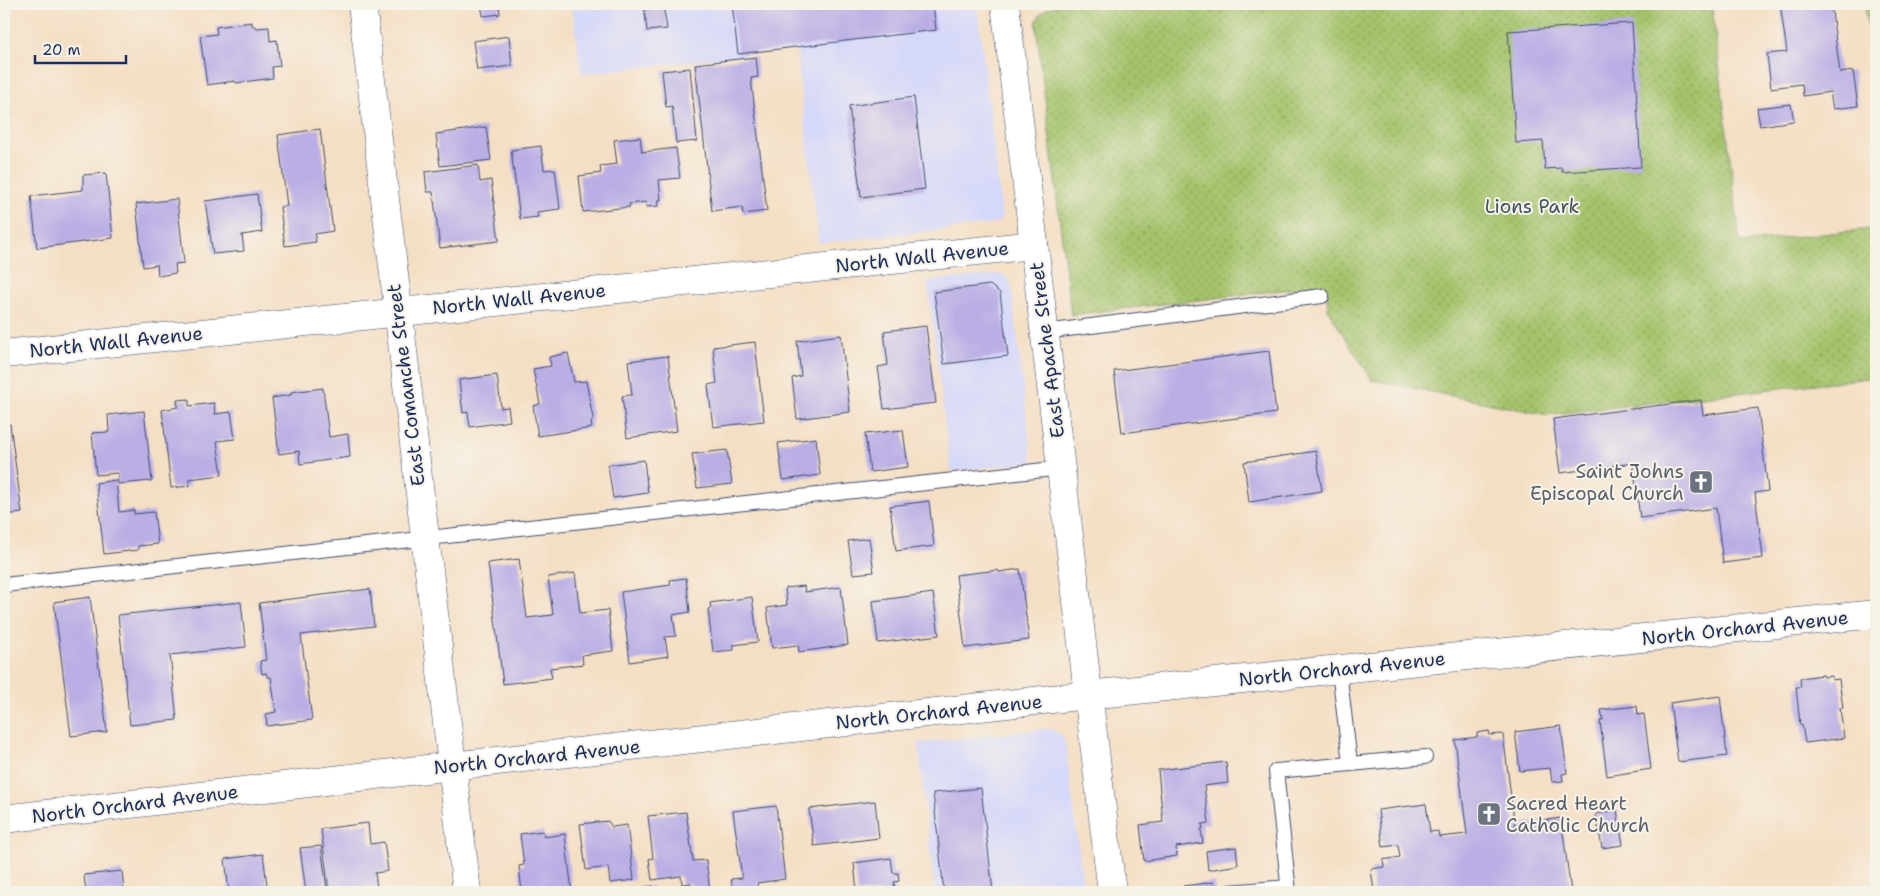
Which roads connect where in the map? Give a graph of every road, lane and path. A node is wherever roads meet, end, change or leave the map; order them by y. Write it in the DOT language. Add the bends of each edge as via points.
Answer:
graph roads {
  1 [pos="362,4"];
  2 [pos="1005,4"];
  3 [pos="1034,245"];
  4 [pos="1322,296"];
  5 [pos="397,312"];
  6 [pos="1045,332"];
  7 [pos="4,354"];
  8 [pos="1062,468"];
  9 [pos="425,539"];
  10 [pos="4,585"];
  11 [pos="1876,614"];
  12 [pos="1339,670"];
  13 [pos="1088,695"];
  14 [pos="1425,757"];
  15 [pos="1350,763"];
  16 [pos="452,766"];
  17 [pos="4,819"];
  18 [pos="1289,889"];
  19 [pos="467,892"];
  20 [pos="1112,892"];
  21 [pos="1230,892"];
  1 -- 5 [label="street, East Comanche Street"];
  2 -- 3 [label="street, East Apache Street"];
  3 -- 5 [label="street, North Wall Avenue"];
  3 -- 6 [label="street, East Apache Street"];
  4 -- 6 [label="lane"];
  5 -- 7 [label="street, North Wall Avenue"];
  5 -- 9 [label="street, East Comanche Street"];
  6 -- 8 [label="street, East Apache Street"];
  8 -- 9 [label="lane"];
  8 -- 13 [label="street, East Apache Street"];
  9 -- 10 [label="lane"];
  9 -- 16 [label="street, East Comanche Street"];
  11 -- 12 [label="street, North Orchard Avenue"];
  12 -- 13 [label="street, North Orchard Avenue"];
  12 -- 15 [label="lane"];
  13 -- 16 [label="street, North Orchard Avenue"];
  13 -- 20 [label="street, East Apache Street"];
  14 -- 15 [label="lane"];
  15 -- 18 [label="lane" via="1276,771"];
  16 -- 17 [label="street, North Orchard Avenue"];
  16 -- 19 [label="street, East Comanche Street"];
  18 -- 21 [label="lane"];
}
